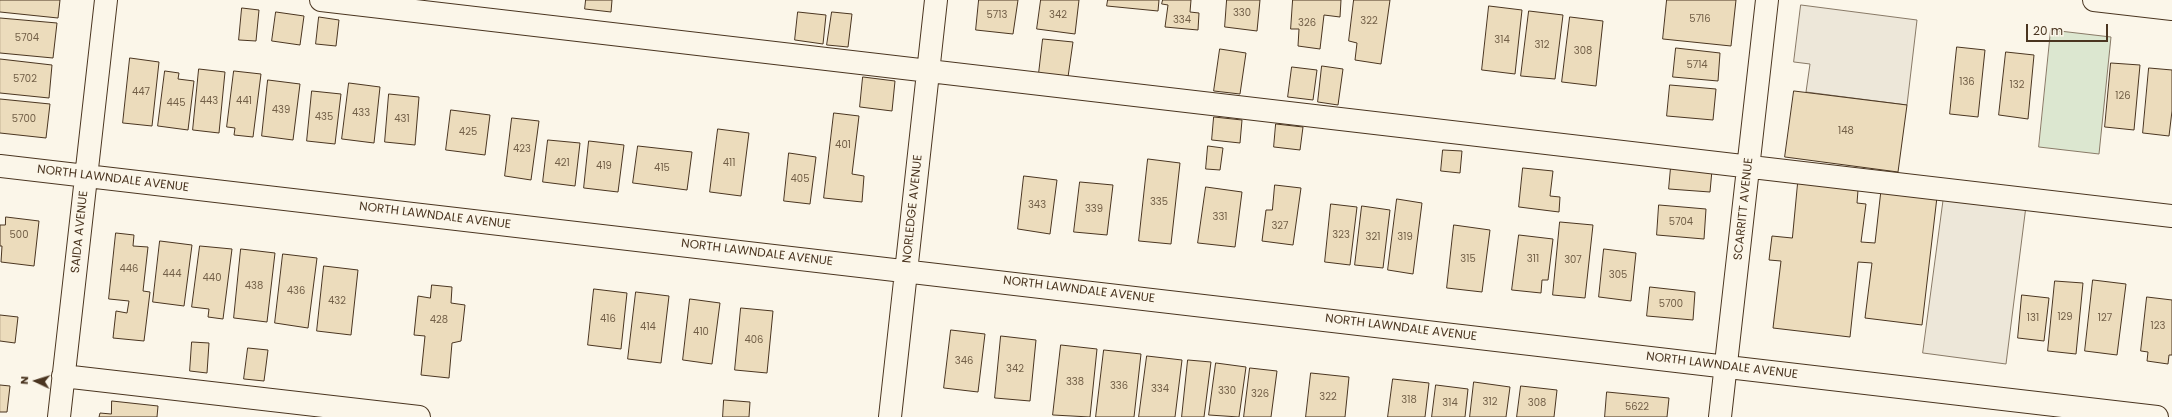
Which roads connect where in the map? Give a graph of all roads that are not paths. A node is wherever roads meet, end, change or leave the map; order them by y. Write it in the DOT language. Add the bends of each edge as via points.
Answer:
graph roads {
  1 [pos="106,0"];
  2 [pos="321,0"];
  3 [pos="936,0"];
  4 [pos="1767,0"];
  5 [pos="2094,0"];
  6 [pos="2172,9"];
  7 [pos="928,71"];
  8 [pos="0,166"];
  9 [pos="1749,166"];
  10 [pos="86,176"];
  11 [pos="2172,216"];
  12 [pos="906,270"];
  13 [pos="1726,366"];
  14 [pos="64,376"];
  15 [pos="59,417"];
  16 [pos="419,417"];
  17 [pos="890,417"];
  18 [pos="1720,417"];
  19 [pos="2157,417"];
  1 -- 10 [label="street, SAIDA AVENUE"];
  2 -- 7 [label="street"];
  3 -- 7 [label="street, NORLEDGE AVENUE"];
  4 -- 9 [label="street, SCARRITT AVENUE"];
  5 -- 6 [label="street"];
  7 -- 9 [label="street"];
  7 -- 12 [label="street, NORLEDGE AVENUE"];
  8 -- 10 [label="street, NORTH LAWNDALE AVENUE"];
  9 -- 11 [label="street"];
  9 -- 13 [label="street, SCARRITT AVENUE"];
  10 -- 12 [label="street, NORTH LAWNDALE AVENUE"];
  10 -- 14 [label="street, SAIDA AVENUE"];
  12 -- 13 [label="street, NORTH LAWNDALE AVENUE"];
  12 -- 17 [label="street, NORLEDGE AVENUE"];
  13 -- 18 [label="street, SCARRITT AVENUE"];
  13 -- 19 [label="street, NORTH LAWNDALE AVENUE"];
  14 -- 15 [label="street, SAIDA AVENUE"];
  14 -- 16 [label="street"];
}
